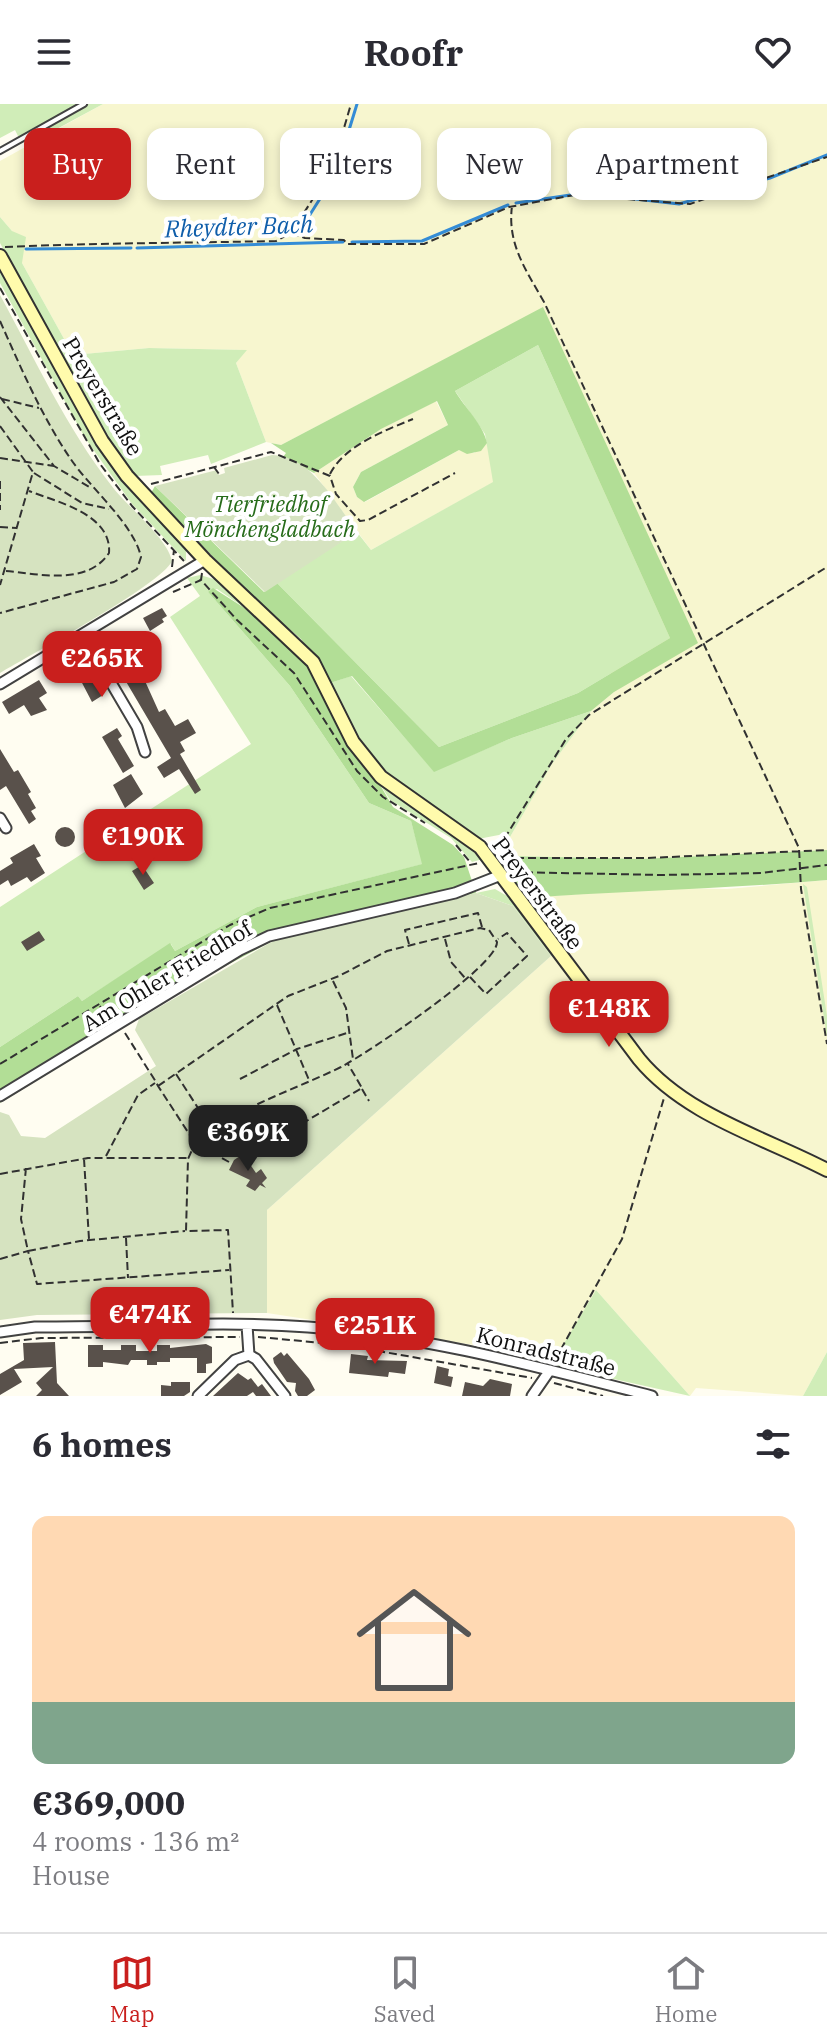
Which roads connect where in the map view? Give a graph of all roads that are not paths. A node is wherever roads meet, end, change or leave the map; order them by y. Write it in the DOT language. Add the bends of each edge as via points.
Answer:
graph roads {
  1 [pos="84,104"];
  2 [pos="0,151"];
  3 [pos="0,256"];
  4 [pos="205,560"];
  5 [pos="83,635"];
  6 [pos="0,684"];
  7 [pos="145,752"];
  8 [pos="0,818"];
  9 [pos="6,828"];
  10 [pos="501,875"];
  11 [pos="0,1096"];
  12 [pos="827,1170"];
  13 [pos="247,1325"];
  14 [pos="0,1332"];
  15 [pos="249,1355"];
  16 [pos="550,1370"];
  17 [pos="198,1396"];
  18 [pos="285,1396"];
  19 [pos="532,1396"];
  20 [pos="652,1396"];
  1 -- 2 [label="lane"];
  3 -- 4 [label="main road, Preyerstraße" via="102,441 140,492"];
  4 -- 5 [label="street"];
  4 -- 10 [label="main road, Preyerstraße" via="313,662 353,742 381,777 471,839"];
  5 -- 6 [label="street"];
  5 -- 7 [label="street" via="137,727"];
  8 -- 9 [label="street"];
  10 -- 11 [label="street, Am Ohler Friedhof" via="455,893 269,936"];
  10 -- 12 [label="main road, Preyerstraße" via="667,1089"];
  13 -- 14 [label="street, Konradstraße" via="35,1327"];
  13 -- 15 [label="street"];
  13 -- 16 [label="street, Konradstraße" via="416,1340"];
  15 -- 17 [label="street" via="235,1360"];
  15 -- 18 [label="street"];
  16 -- 19 [label="street"];
  16 -- 20 [label="street, Konradstraße"];
}
